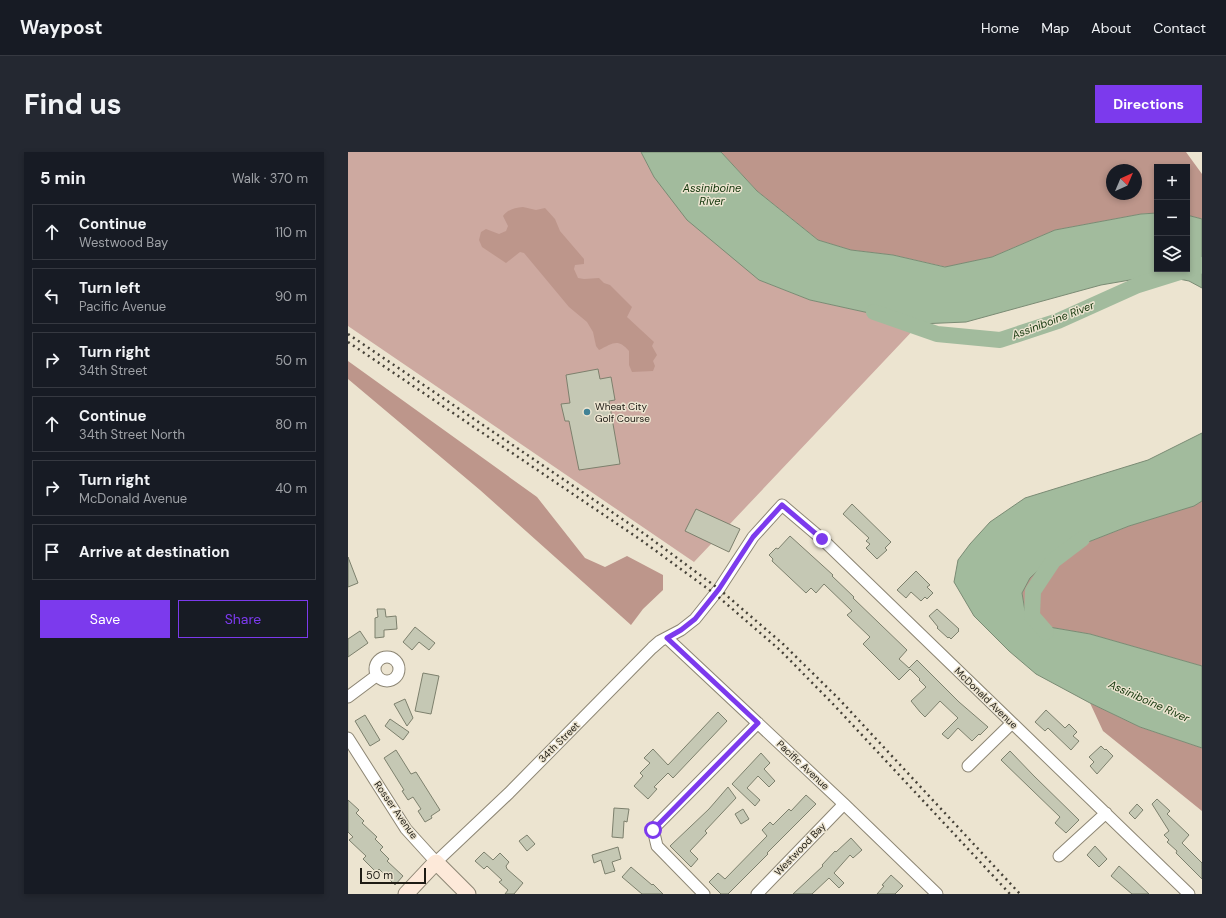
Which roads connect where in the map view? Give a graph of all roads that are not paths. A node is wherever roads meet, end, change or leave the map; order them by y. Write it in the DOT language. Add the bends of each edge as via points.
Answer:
graph roads {
  1 [pos="782,505"];
  2 [pos="667,638"];
  3 [pos="376,676"];
  4 [pos="348,697"];
  5 [pos="758,723"];
  6 [pos="1012,723"];
  7 [pos="348,738"];
  8 [pos="968,766"];
  9 [pos="844,804"];
  10 [pos="1106,814"];
  11 [pos="1059,856"];
  12 [pos="436,862"];
  13 [pos="932,892"];
  14 [pos="406,894"];
  15 [pos="468,894"];
  16 [pos="704,894"];
  17 [pos="757,894"];
  18 [pos="1189,894"];
  1 -- 2 [label="street, 34th Street" via="753,537 717,592 695,619"];
  1 -- 6 [label="street, McDonald Avenue" via="822,539"];
  2 -- 5 [label="street, Pacific Avenue"];
  2 -- 12 [label="street, 34th Street" via="652,648 509,793"];
  3 -- 4 [label="street"];
  5 -- 9 [label="street, Pacific Avenue"];
  5 -- 16 [label="street" via="653,830 657,846"];
  6 -- 8 [label="street"];
  6 -- 10 [label="street, McDonald Avenue"];
  7 -- 12 [label="street, Rosser Avenue" via="406,829"];
  9 -- 13 [label="street, Pacific Avenue"];
  9 -- 17 [label="street, Westwood Bay"];
  10 -- 11 [label="street"];
  10 -- 18 [label="street, McDonald Avenue"];
  12 -- 14 [label="street, 34th Street"];
  12 -- 15 [label="street, Rosser Avenue"];
}
